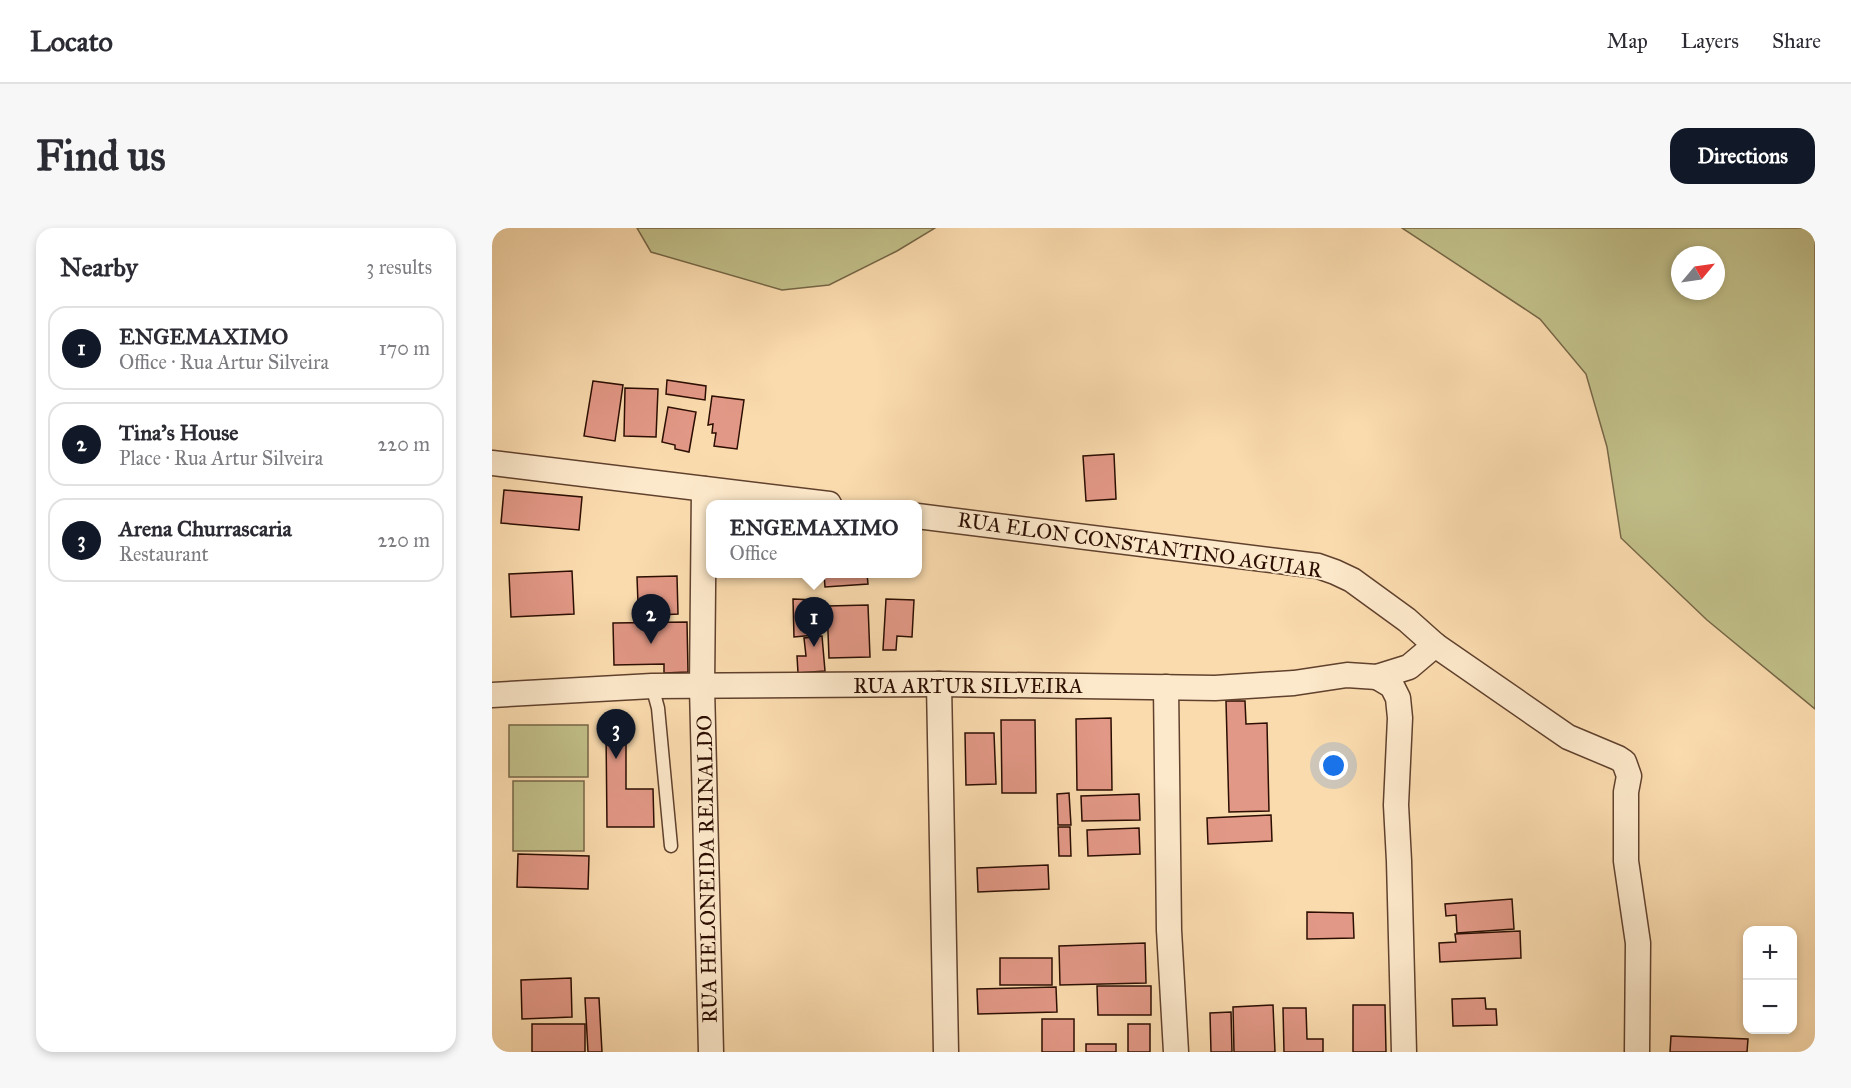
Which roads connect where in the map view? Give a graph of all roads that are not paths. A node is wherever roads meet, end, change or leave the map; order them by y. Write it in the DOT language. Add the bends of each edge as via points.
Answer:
graph roads {
  1 [pos="492,463"];
  2 [pos="704,489"];
  3 [pos="796,500"];
  4 [pos="922,516"];
  5 [pos="1435,645"];
  6 [pos="1377,677"];
  7 [pos="939,684"];
  8 [pos="652,686"];
  9 [pos="702,687"];
  10 [pos="1167,687"];
  11 [pos="492,695"];
  12 [pos="671,846"];
  13 [pos="711,1052"];
  14 [pos="946,1052"];
  15 [pos="1176,1052"];
  16 [pos="1404,1052"];
  17 [pos="1637,1052"];
  1 -- 2 [label="street"];
  2 -- 3 [label="street"];
  2 -- 9 [label="street, RUA HELONEIDA REINALDO"];
  4 -- 5 [label="street, RUA ELON CONSTANTINO AGUIAR" via="1318,566 1352,580"];
  5 -- 6 [label="street, RUA ARTUR SILVEIRA" via="1409,667"];
  5 -- 17 [label="street, RUA ELON CONSTANTINO AGUIAR" via="1568,737 1624,762 1629,776 1626,861 1638,943"];
  6 -- 10 [label="street, RUA ARTUR SILVEIRA" via="1347,675 1294,683"];
  6 -- 16 [label="street" via="1392,686 1401,718 1396,805"];
  7 -- 9 [label="street, RUA ARTUR SILVEIRA"];
  7 -- 10 [label="street, RUA ARTUR SILVEIRA"];
  7 -- 14 [label="street"];
  8 -- 9 [label="street, RUA ARTUR SILVEIRA"];
  8 -- 11 [label="street, RUA ARTUR SILVEIRA"];
  8 -- 12 [label="lane" via="658,708"];
  9 -- 13 [label="street, RUA HELONEIDA REINALDO"];
  10 -- 15 [label="street" via="1169,930"];
}
